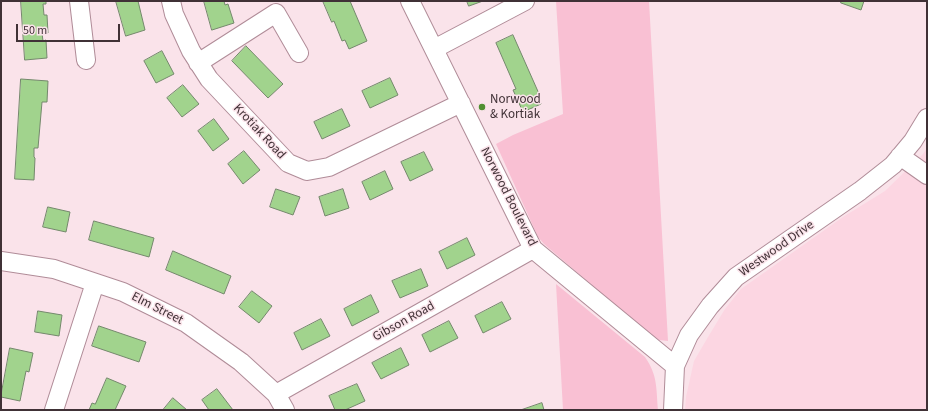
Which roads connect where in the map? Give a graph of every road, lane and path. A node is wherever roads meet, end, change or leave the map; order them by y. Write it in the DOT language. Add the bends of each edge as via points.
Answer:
graph roads {
  1 [pos="79,1"];
  2 [pos="171,1"];
  3 [pos="410,1"];
  4 [pos="525,1"];
  5 [pos="434,49"];
  6 [pos="299,53"];
  7 [pos="86,60"];
  8 [pos="198,63"];
  9 [pos="461,104"];
  10 [pos="927,118"];
  11 [pos="900,156"];
  12 [pos="927,175"];
  13 [pos="533,249"];
  14 [pos="1,261"];
  15 [pos="96,283"];
  16 [pos="675,366"];
  17 [pos="276,394"];
  18 [pos="54,410"];
  19 [pos="285,410"];
  20 [pos="673,410"];
  1 -- 7 [label="street"];
  2 -- 8 [label="street, Krotiak Road" via="174,14"];
  3 -- 5 [label="street, Norwood Boulevard"];
  4 -- 5 [label="street"];
  5 -- 9 [label="street, Norwood Boulevard"];
  6 -- 8 [label="street" via="276,13"];
  8 -- 9 [label="street, Krotiak Road" via="209,79 288,163 307,171 328,167"];
  9 -- 13 [label="street, Norwood Boulevard"];
  10 -- 11 [label="street, Westwood Drive"];
  11 -- 12 [label="street"];
  11 -- 16 [label="street, Westwood Drive" via="893,165 860,191 736,277 689,335"];
  13 -- 16 [label="street, Norwood Boulevard"];
  13 -- 17 [label="street, Gibson Road"];
  14 -- 15 [label="street, Elm Street" via="54,269"];
  15 -- 17 [label="street, Elm Street" via="123,292 186,323 241,362"];
  15 -- 18 [label="street"];
  16 -- 20 [label="street, Westwood Drive"];
  17 -- 19 [label="street, Elm Street"];
}
